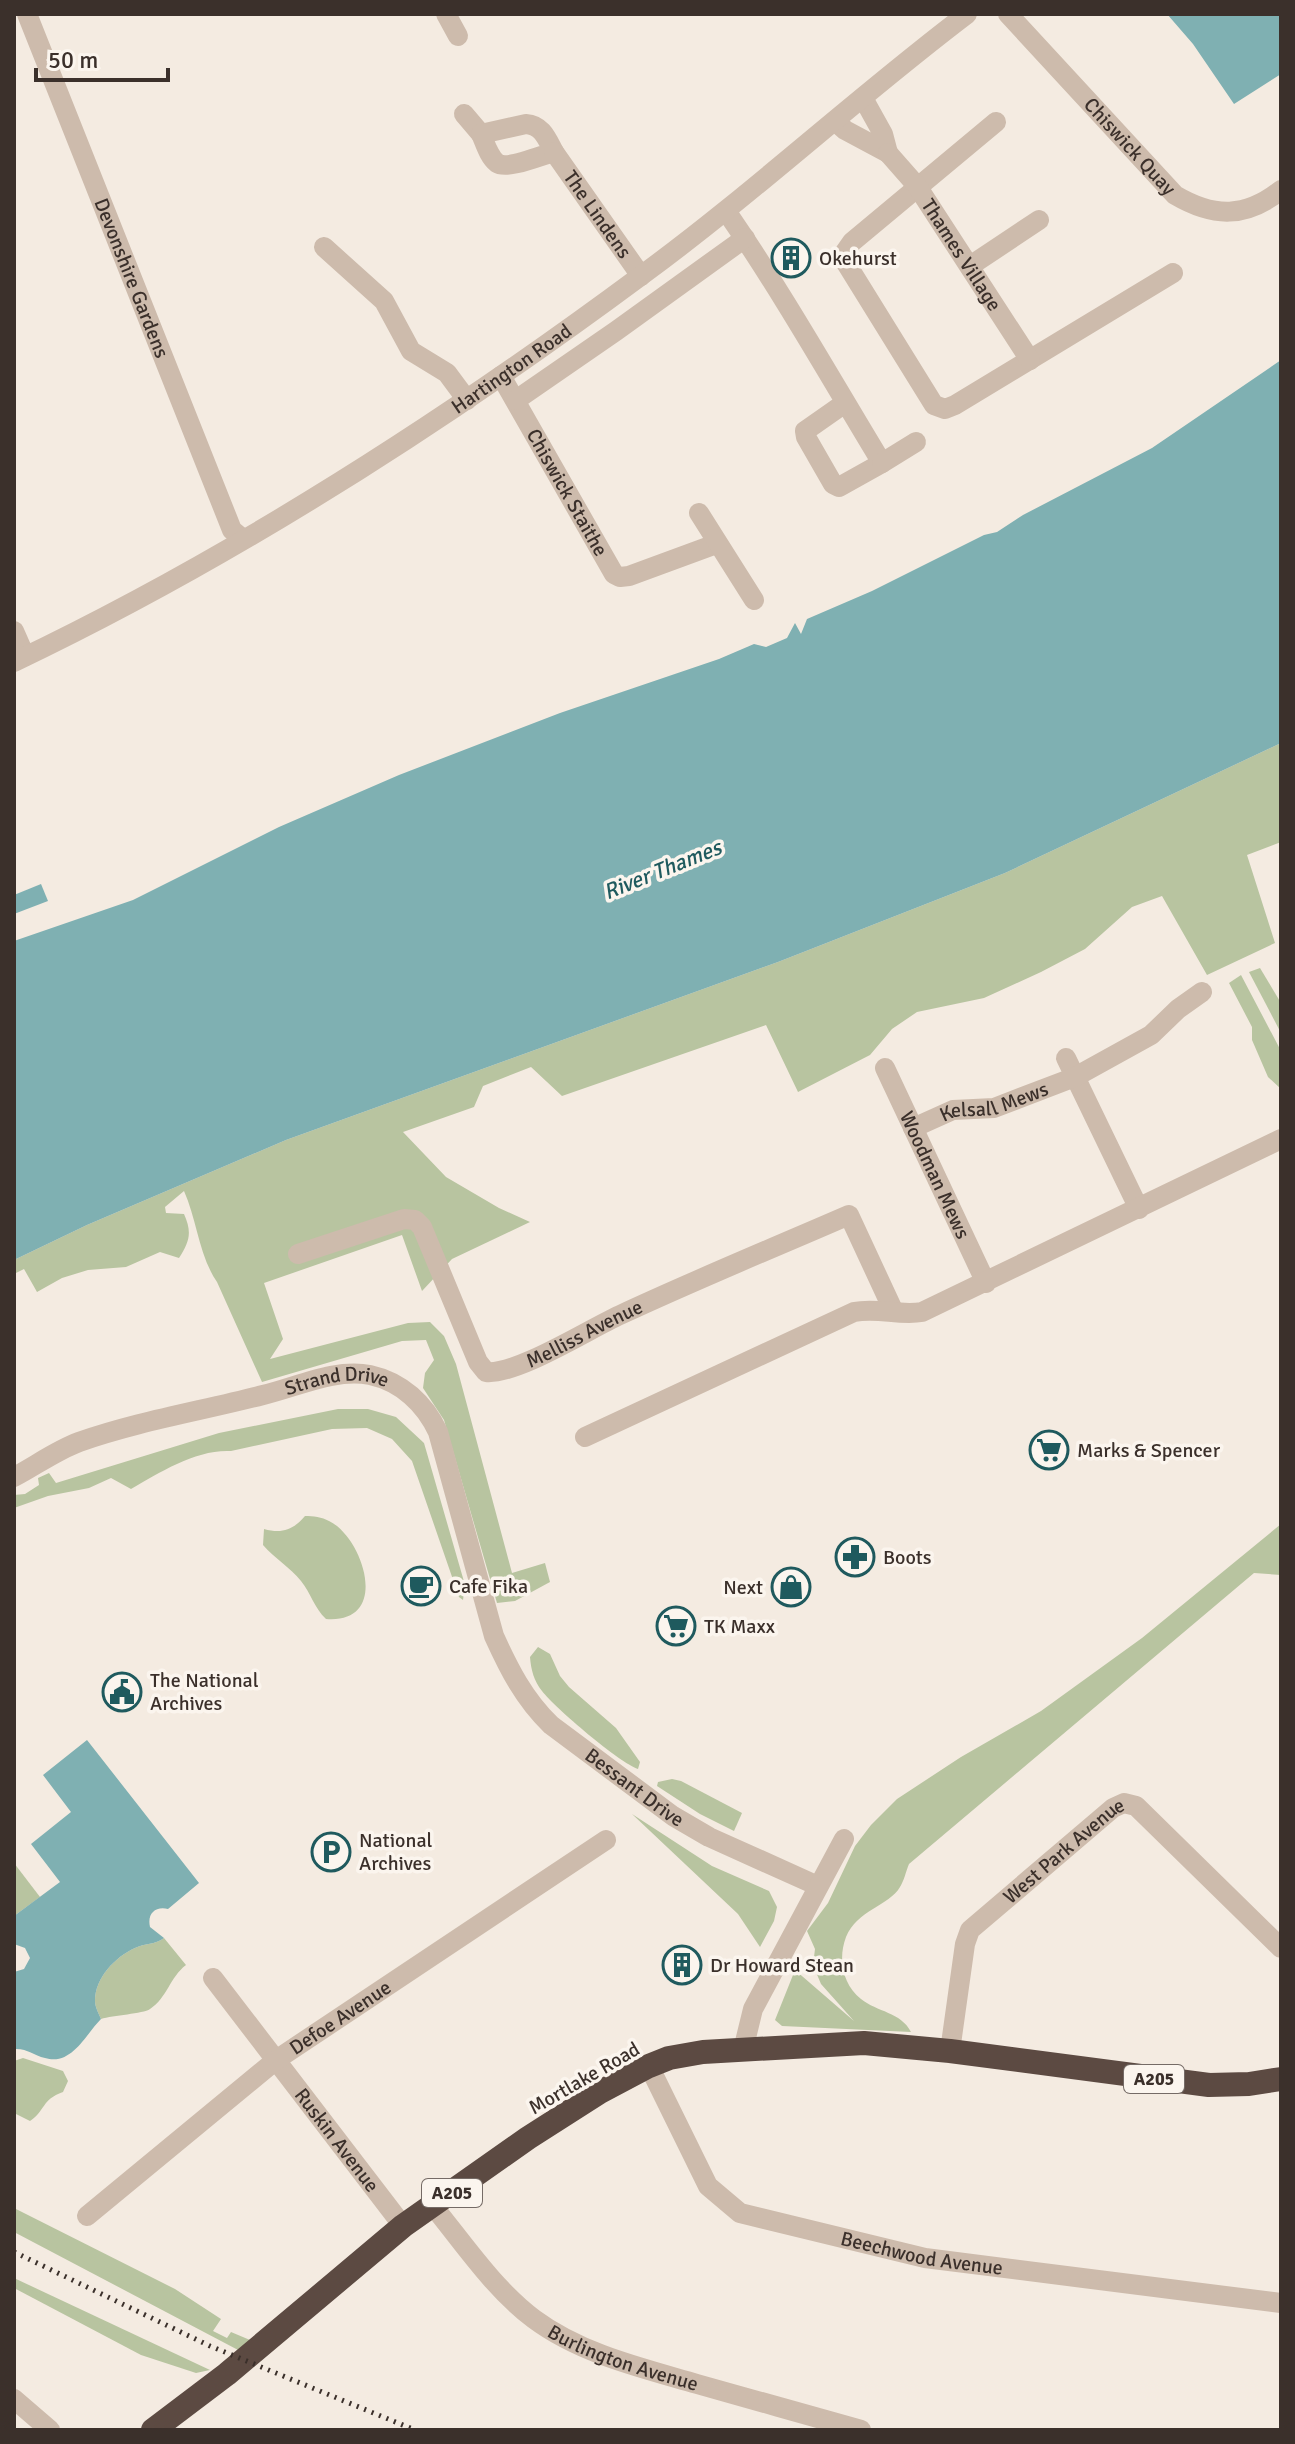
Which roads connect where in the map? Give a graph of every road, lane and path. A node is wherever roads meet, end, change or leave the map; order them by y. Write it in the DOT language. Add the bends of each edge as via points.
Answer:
graph roads {
  1 [pos="27,14"];
  2 [pos="446,14"];
  3 [pos="1008,14"];
  4 [pos="956,17"];
  5 [pos="458,36"];
  6 [pos="863,98"];
  7 [pos="464,114"];
  8 [pos="835,121"];
  9 [pos="996,122"];
  10 [pos="481,134"];
  11 [pos="554,152"];
  12 [pos="888,153"];
  13 [pos="917,186"];
  14 [pos="1281,190"];
  15 [pos="726,211"];
  16 [pos="1039,220"];
  17 [pos="745,238"];
  18 [pos="324,247"];
  19 [pos="970,266"];
  20 [pos="1173,273"];
  21 [pos="641,276"];
  22 [pos="1030,360"];
  23 [pos="501,376"];
  24 [pos="467,400"];
  25 [pos="516,400"];
  26 [pos="845,403"];
  27 [pos="916,442"];
  28 [pos="882,463"];
  29 [pos="699,513"];
  30 [pos="243,539"];
  31 [pos="716,544"];
  32 [pos="754,600"];
  33 [pos="14,631"];
  34 [pos="20,659"];
  35 [pos="1202,992"];
  36 [pos="885,1068"];
  37 [pos="1071,1068"];
  38 [pos="913,1128"];
  39 [pos="1281,1139"];
  40 [pos="1139,1209"];
  41 [pos="298,1254"];
  42 [pos="986,1283"];
  43 [pos="894,1312"];
  44 [pos="585,1437"];
  45 [pos="14,1477"];
  46 [pos="494,1636"];
  47 [pos="844,1839"];
  48 [pos="606,1840"];
  49 [pos="818,1886"];
  50 [pos="1281,1948"];
  51 [pos="213,1978"];
  52 [pos="743,2050"];
  53 [pos="950,2051"];
  54 [pos="276,2060"];
  55 [pos="649,2066"];
  56 [pos="1281,2079"];
  57 [pos="433,2206"];
  58 [pos="87,2216"];
  59 [pos="403,2226"];
  60 [pos="1281,2303"];
  61 [pos="14,2399"];
  62 [pos="50,2430"];
  63 [pos="153,2430"];
  64 [pos="861,2430"];
  1 -- 30 [label="street, Devonshire Gardens" via="232,530"];
  2 -- 5 [label="street"];
  3 -- 14 [label="street, Chiswick Quay" via="1175,195 1199,208 1231,212 1258,206"];
  4 -- 6 [label="street, Hartington Road"];
  6 -- 8 [label="street, Hartington Road"];
  6 -- 12 [label="street, Thames Village"];
  7 -- 10 [label="street, The Lindens"];
  8 -- 12 [label="street, Thames Village"];
  8 -- 15 [label="street, Hartington Road"];
  9 -- 13 [label="street"];
  10 -- 11 [label="street, The Lindens" via="534,124"];
  10 -- 11 [label="street, The Lindens" via="500,166"];
  11 -- 21 [label="street, The Lindens"];
  12 -- 13 [label="street, Thames Village"];
  13 -- 19 [label="street, Thames Village"];
  13 -- 22 [label="street" via="845,252 846,263 934,405 955,405"];
  15 -- 17 [label="street"];
  15 -- 21 [label="street, Hartington Road"];
  16 -- 19 [label="street"];
  17 -- 25 [label="street"];
  17 -- 26 [label="street"];
  18 -- 24 [label="street" via="384,301 411,351 447,373"];
  19 -- 22 [label="street, Thames Village"];
  20 -- 22 [label="street"];
  21 -- 23 [label="street, Hartington Road"];
  23 -- 24 [label="street, Hartington Road"];
  23 -- 25 [label="street, Chiswick Staithe"];
  24 -- 30 [label="street, Hartington Road"];
  25 -- 31 [label="street, Chiswick Staithe" via="614,574 629,576"];
  26 -- 28 [label="street"];
  26 -- 28 [label="street" via="805,431 833,484 846,485"];
  27 -- 28 [label="street"];
  29 -- 31 [label="street"];
  30 -- 34 [label="street, Hartington Road" via="113,614"];
  31 -- 32 [label="street"];
  33 -- 34 [label="street"];
  35 -- 37 [label="street, Kelsall Mews" via="1151,1035"];
  36 -- 38 [label="street, Woodman Mews"];
  37 -- 38 [label="street, Kelsall Mews" via="994,1108 953,1110"];
  37 -- 40 [label="street, Kelsall Mews"];
  38 -- 42 [label="street, Woodman Mews"];
  39 -- 40 [label="street"];
  40 -- 42 [label="street"];
  41 -- 43 [label="street, Melliss Avenue" via="404,1219 415,1220 478,1362 486,1372 496,1373 849,1215"];
  42 -- 43 [label="street" via="922,1312"];
  43 -- 44 [label="street" via="854,1312"];
  45 -- 46 [label="street, Strand Drive" via="75,1443 149,1420 331,1376 370,1375 392,1382 420,1403 438,1432"];
  46 -- 49 [label="street, Bessant Drive" via="522,1692 551,1725 673,1816"];
  47 -- 49 [label="street"];
  48 -- 54 [label="street, Defoe Avenue"];
  49 -- 52 [label="street" via="753,2009"];
  50 -- 53 [label="street, West Park Avenue" via="1136,1806 1124,1803 970,1930"];
  51 -- 54 [label="street, Ruskin Avenue"];
  52 -- 53 [label="highway, Mortlake Road / A205" via="864,2043"];
  52 -- 55 [label="highway, Mortlake Road / A205" via="703,2052"];
  53 -- 56 [label="highway, Mortlake Road / A205" via="1209,2085"];
  54 -- 58 [label="street, Defoe Avenue"];
  54 -- 59 [label="street, Ruskin Avenue"];
  55 -- 57 [label="highway, Mortlake Road / A205" via="600,2092"];
  55 -- 60 [label="street, Beechwood Avenue" via="708,2186 740,2213 925,2258"];
  57 -- 59 [label="highway, Mortlake Road / A205"];
  57 -- 64 [label="street, Burlington Avenue" via="512,2300 563,2338 666,2375"];
  59 -- 63 [label="highway, Mortlake Road / A205"];
  61 -- 62 [label="street"];
}
